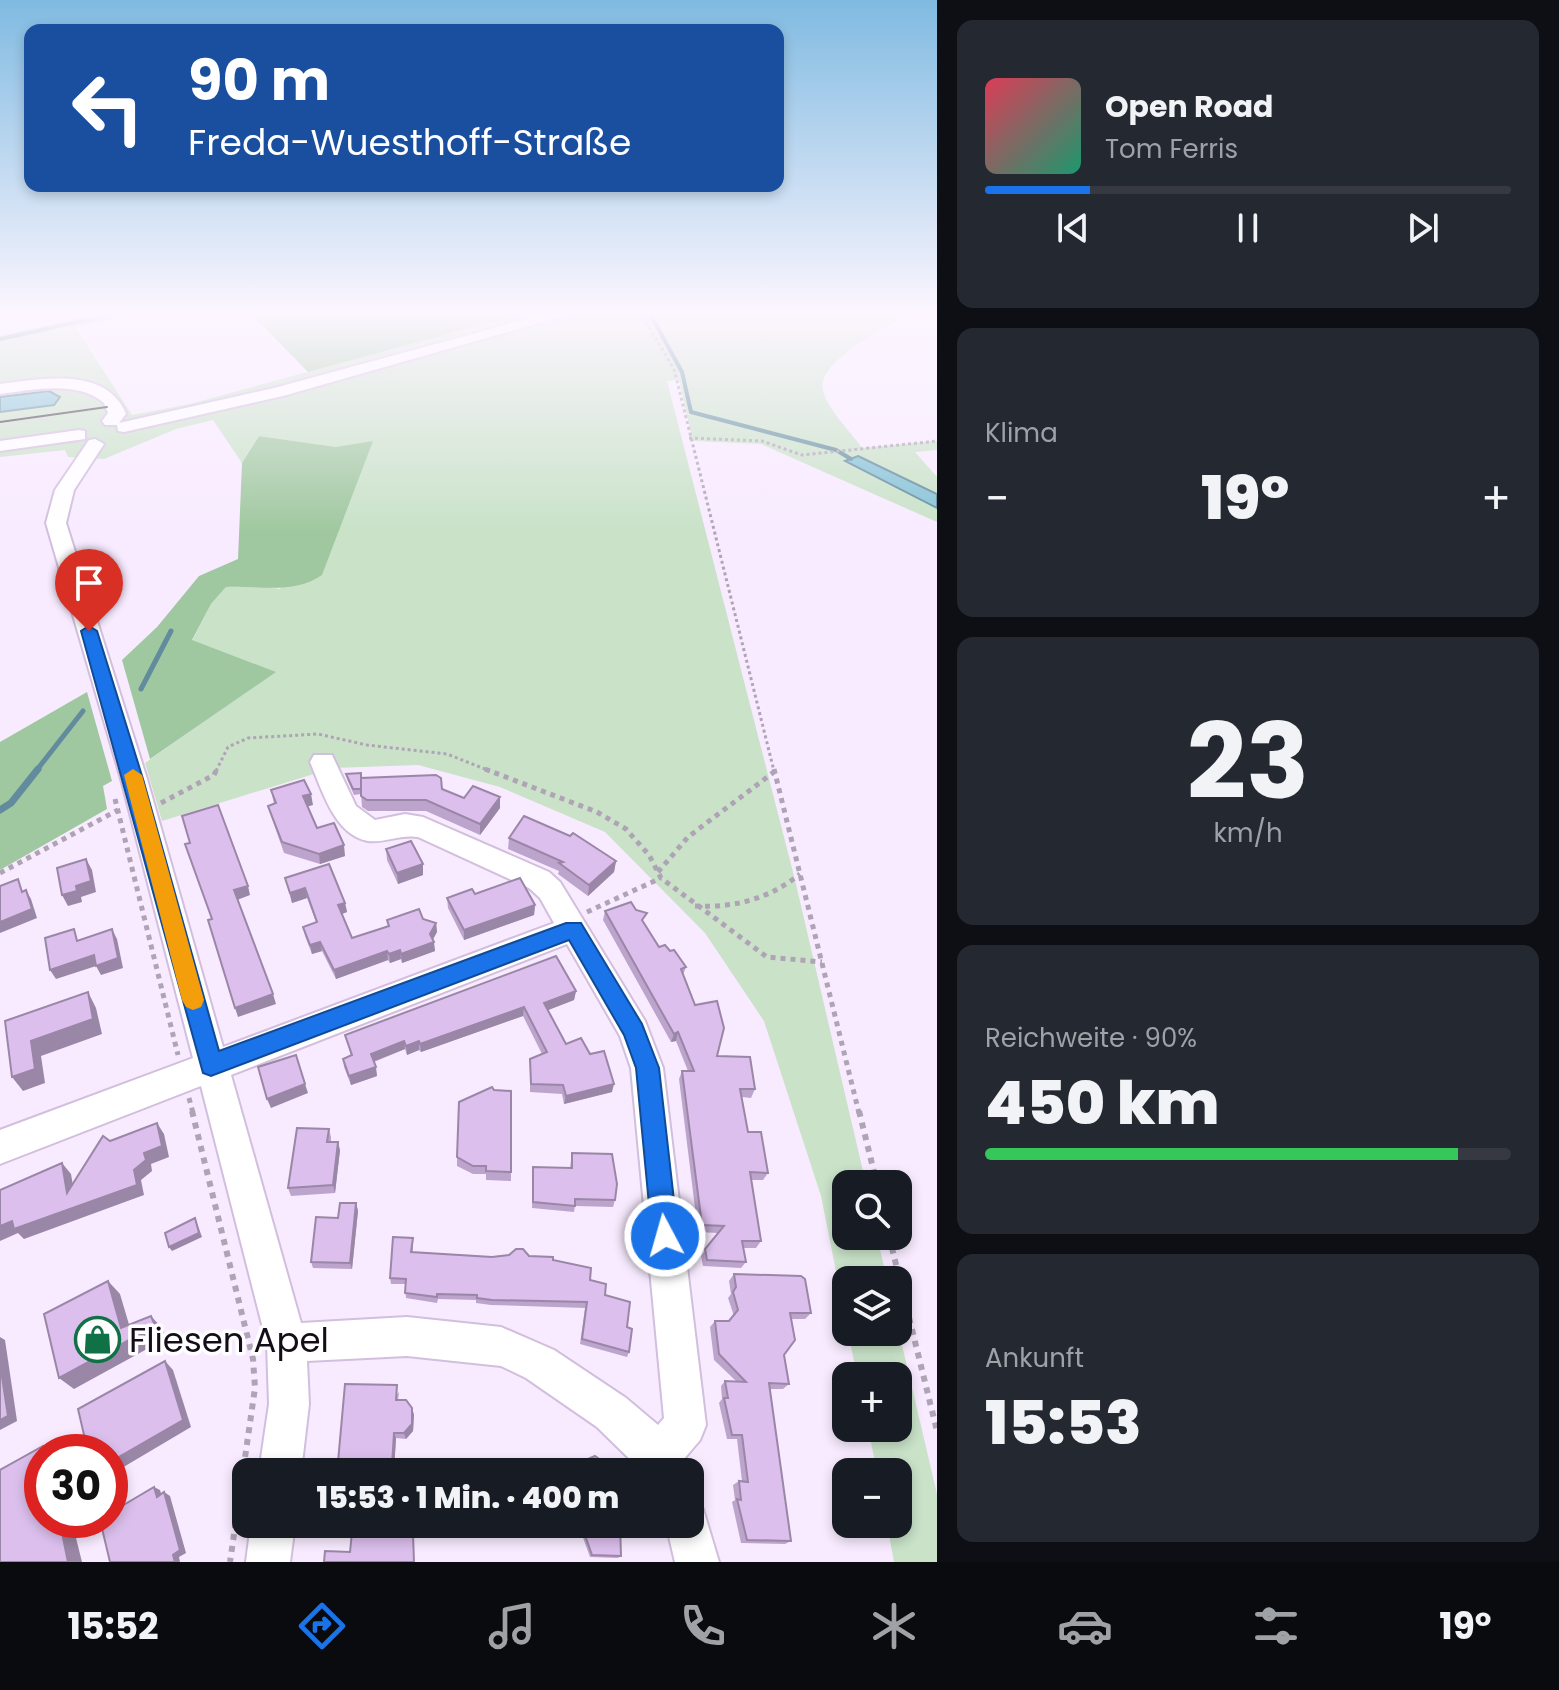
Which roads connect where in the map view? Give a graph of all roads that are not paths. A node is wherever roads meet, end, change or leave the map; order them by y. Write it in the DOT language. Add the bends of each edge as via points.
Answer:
graph roads {
  1 [pos="38,385"];
  2 [pos="65,385"];
  3 [pos="303,385"];
  4 [pos="0,389"];
  5 [pos="117,424"];
  6 [pos="87,439"];
  7 [pos="0,446"];
  8 [pos="323,762"];
  9 [pos="571,925"];
  10 [pos="197,1071"];
  11 [pos="0,1147"];
  12 [pos="287,1344"];
  13 [pos="282,1458"];
  14 [pos="658,1458"];
  15 [pos="666,1458"];
  16 [pos="271,1538"];
  17 [pos="691,1538"];
  18 [pos="268,1562"];
  19 [pos="697,1562"];
  1 -- 4 [label="street"];
  2 -- 5 [label="street" via="109,394"];
  3 -- 5 [label="street"];
  5 -- 6 [label="street" via="124,432 115,440"];
  6 -- 7 [label="street"];
  6 -- 10 [label="street" via="57,502 56,523"];
  8 -- 9 [label="street" via="346,813 371,831 405,824 423,827 539,880"];
  9 -- 10 [label="street"];
  9 -- 15 [label="street" via="634,1031 647,1068 685,1425"];
  10 -- 11 [label="street"];
  10 -- 12 [label="street"];
  12 -- 13 [label="street" via="289,1404"];
  12 -- 14 [label="street" via="332,1336 495,1344 522,1354 623,1418"];
  16 -- 18 [label="street"];
  17 -- 19 [label="street"];
}
